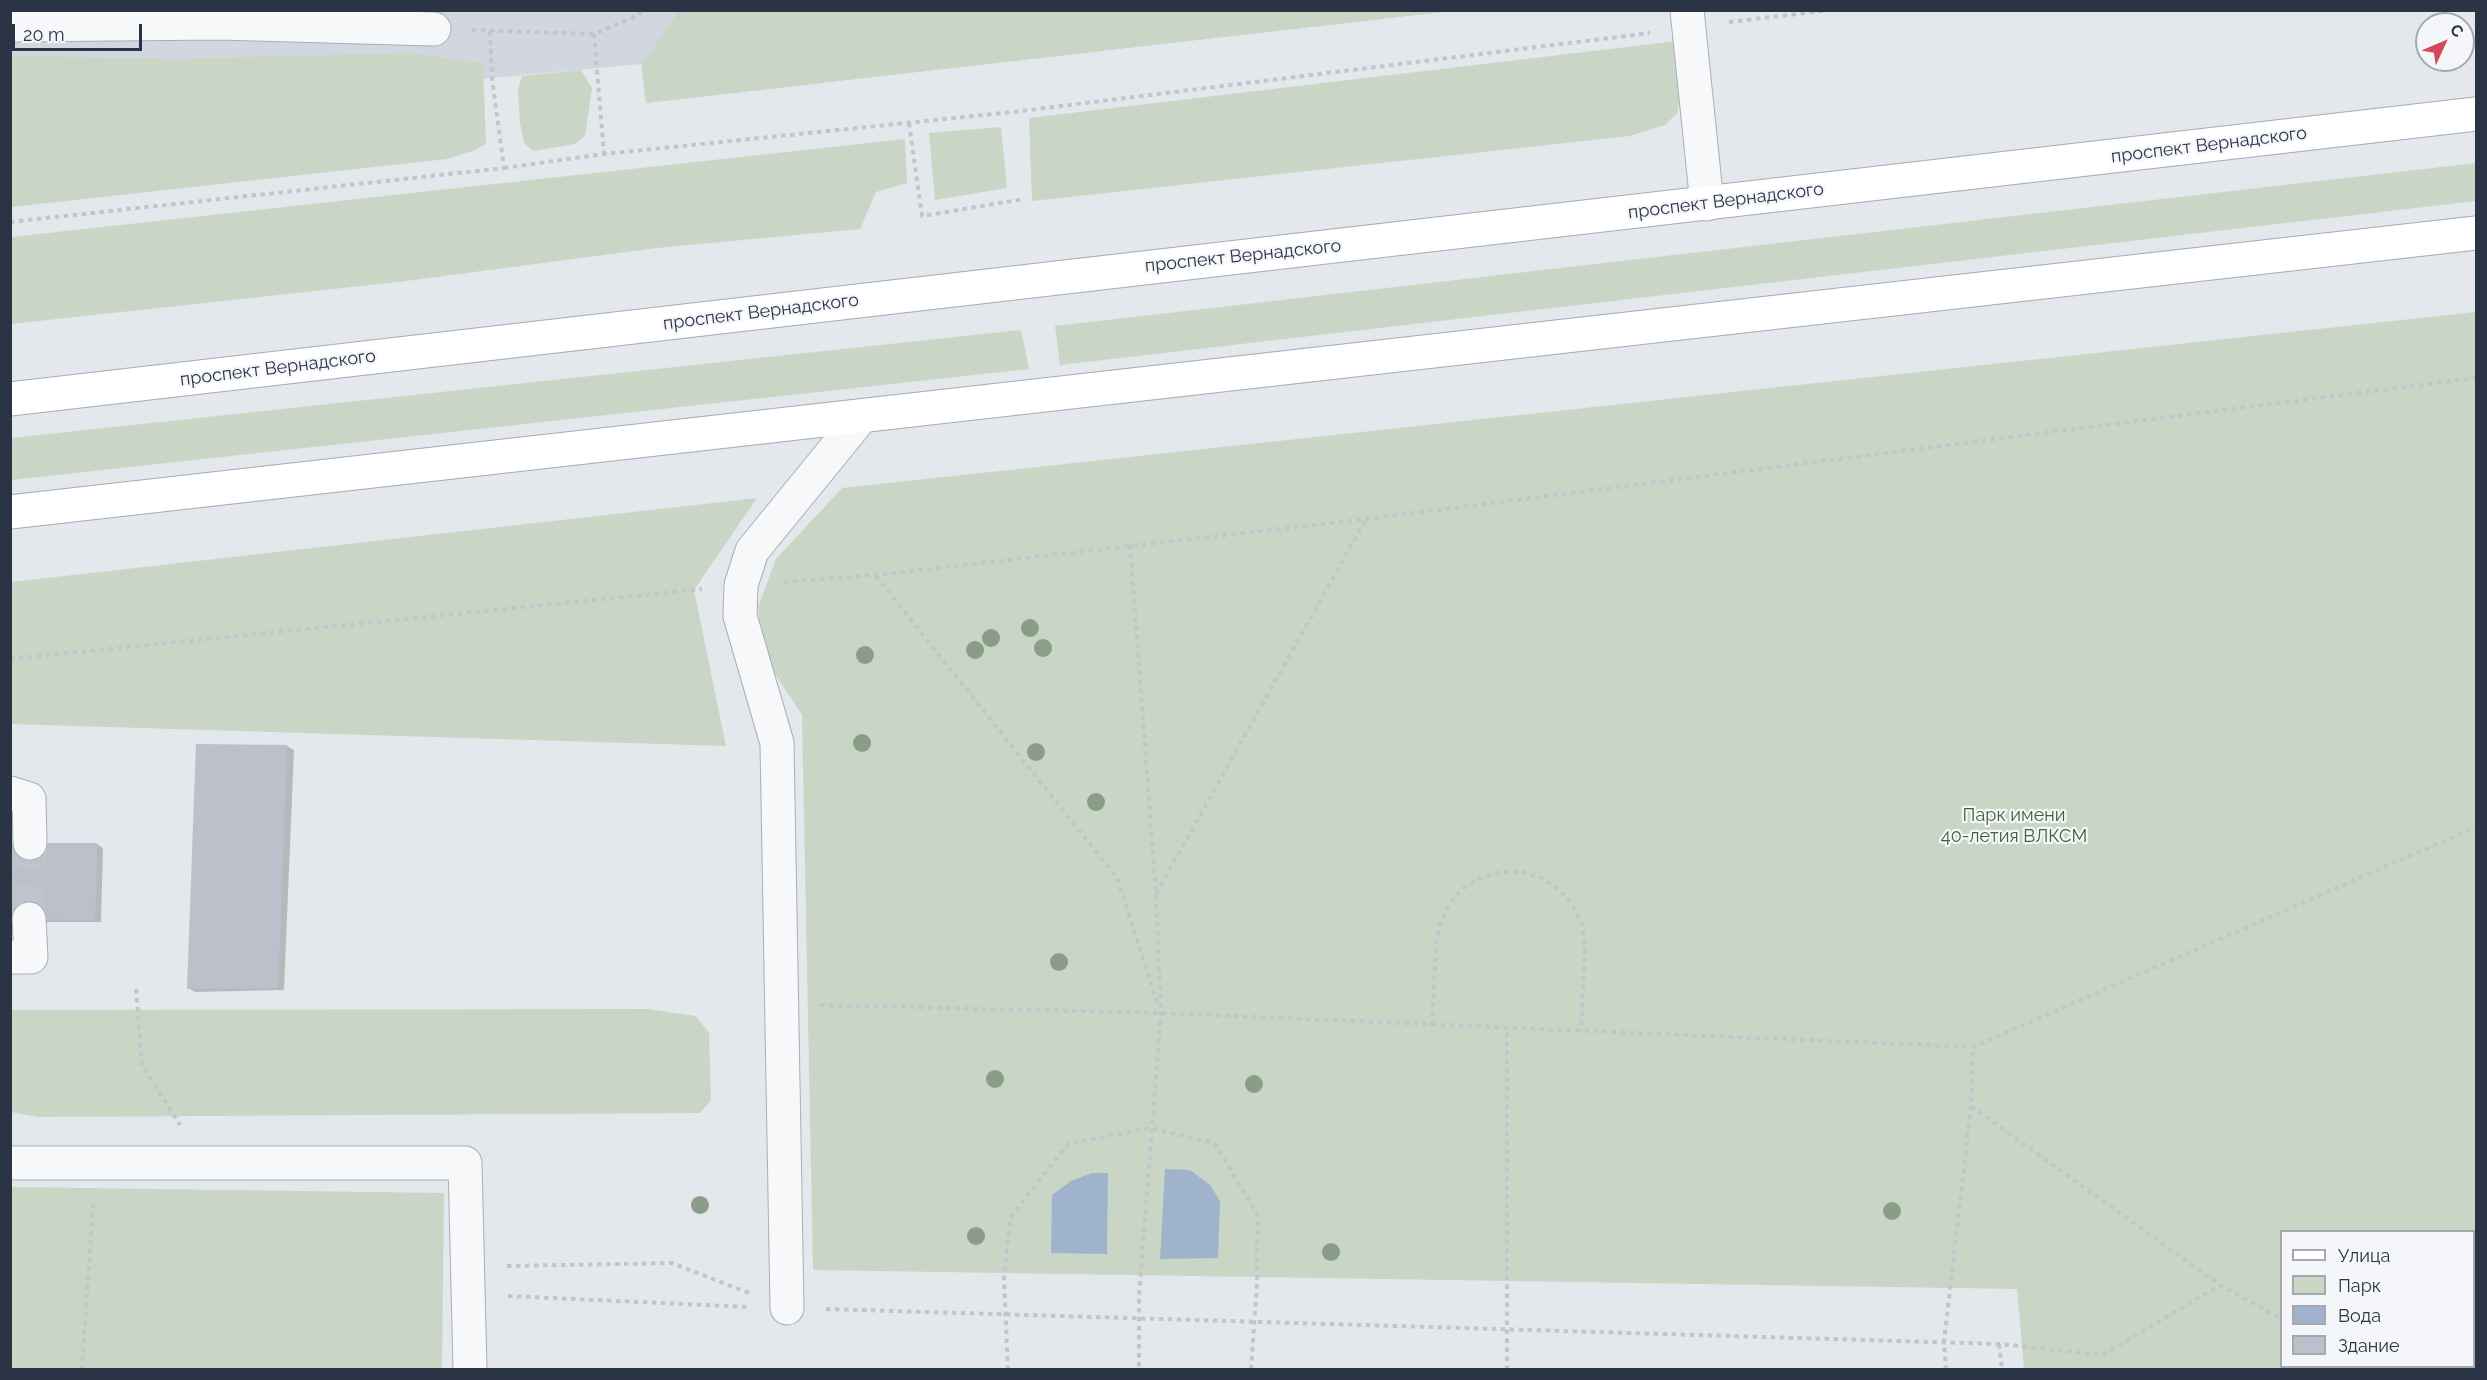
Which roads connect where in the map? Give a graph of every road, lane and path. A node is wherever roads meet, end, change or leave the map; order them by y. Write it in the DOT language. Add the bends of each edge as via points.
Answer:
graph roads {
  1 [pos="642,10"];
  2 [pos="1831,10"];
  3 [pos="1688,19"];
  4 [pos="10,25"];
  5 [pos="434,29"];
  6 [pos="490,31"];
  7 [pos="594,34"];
  8 [pos="2476,114"];
  9 [pos="909,123"];
  10 [pos="604,154"];
  11 [pos="504,168"];
  12 [pos="1024,199"];
  13 [pos="1707,204"];
  14 [pos="10,222"];
  15 [pos="2476,233"];
  16 [pos="2476,378"];
  17 [pos="10,399"];
  18 [pos="862,416"];
  19 [pos="10,512"];
  20 [pos="1366,519"];
  21 [pos="1130,545"];
  22 [pos="876,575"];
  23 [pos="741,585"];
  24 [pos="10,659"];
  25 [pos="10,793"];
  26 [pos="2476,827"];
  27 [pos="30,843"];
  28 [pos="1156,895"];
  29 [pos="29,919"];
  30 [pos="10,957"];
  31 [pos="136,989"];
  32 [pos="783,1004"];
  33 [pos="1161,1013"];
  34 [pos="1432,1025"];
  35 [pos="1507,1028"];
  36 [pos="1581,1031"];
  37 [pos="1973,1047"];
  38 [pos="1971,1106"];
  39 [pos="1150,1128"];
  40 [pos="10,1163"];
  41 [pos="96,1163"];
  42 [pos="205,1163"];
  43 [pos="467,1267"];
  44 [pos="2220,1285"];
  45 [pos="544,1298"];
  46 [pos="787,1308"];
  47 [pos="1006,1315"];
  48 [pos="2280,1317"];
  49 [pos="1140,1318"];
  50 [pos="1254,1322"];
  51 [pos="1505,1329"];
  52 [pos="1944,1342"];
  53 [pos="1999,1344"];
  54 [pos="82,1370"];
  55 [pos="470,1370"];
  56 [pos="1008,1370"];
  57 [pos="1139,1370"];
  58 [pos="1251,1370"];
  59 [pos="1507,1370"];
  60 [pos="1946,1370"];
  61 [pos="2002,1370"];
  1 -- 7 [label="path" via="639,15"];
  2 -- 3 [label="path"];
  3 -- 9 [label="path"];
  3 -- 13 [label="lane"];
  4 -- 5 [label="lane" via="220,23"];
  5 -- 6 [label="path"];
  6 -- 7 [label="path"];
  6 -- 11 [label="path"];
  7 -- 10 [label="path"];
  8 -- 13 [label="main road, проспект Вернадского"];
  9 -- 10 [label="path"];
  9 -- 12 [label="path" via="922,216"];
  10 -- 11 [label="path"];
  11 -- 14 [label="path"];
  13 -- 17 [label="main road, проспект Вернадского"];
  15 -- 18 [label="main road"];
  16 -- 20 [label="path"];
  18 -- 19 [label="main road"];
  18 -- 23 [label="lane" via="752,551"];
  20 -- 21 [label="path"];
  20 -- 28 [label="path"];
  21 -- 22 [label="path"];
  21 -- 28 [label="path"];
  22 -- 23 [label="path"];
  22 -- 33 [label="path" via="1116,878"];
  23 -- 24 [label="path"];
  23 -- 32 [label="lane" via="740,616 777,743"];
  25 -- 27 [label="lane" via="29,799"];
  26 -- 37 [label="path"];
  28 -- 33 [label="path"];
  29 -- 30 [label="lane" via="31,957"];
  31 -- 42 [label="path" via="142,1065"];
  32 -- 33 [label="path"];
  32 -- 46 [label="lane"];
  33 -- 34 [label="path"];
  33 -- 39 [label="path"];
  34 -- 35 [label="path"];
  34 -- 36 [label="path" via="1436,945 1449,905 1462,889 1480,878 1500,872 1522,872 1542,878 1560,890 1582,925 1585,946"];
  35 -- 36 [label="path"];
  35 -- 51 [label="path"];
  36 -- 37 [label="path"];
  37 -- 38 [label="path"];
  38 -- 44 [label="path"];
  38 -- 52 [label="path"];
  39 -- 47 [label="path" via="1068,1144 1010,1218 1004,1279"];
  39 -- 49 [label="path"];
  39 -- 50 [label="path" via="1214,1143 1257,1213"];
  40 -- 41 [label="lane"];
  41 -- 42 [label="lane"];
  41 -- 54 [label="path"];
  42 -- 43 [label="lane" via="465,1163"];
  43 -- 46 [label="path" via="672,1263"];
  43 -- 55 [label="lane"];
  44 -- 48 [label="path"];
  44 -- 53 [label="path" via="2103,1355"];
  45 -- 46 [label="path"];
  46 -- 47 [label="path"];
  47 -- 49 [label="path"];
  47 -- 56 [label="path"];
  49 -- 50 [label="path"];
  49 -- 57 [label="path"];
  50 -- 51 [label="path"];
  50 -- 58 [label="path"];
  51 -- 52 [label="path"];
  51 -- 59 [label="path"];
  52 -- 53 [label="path"];
  52 -- 60 [label="path"];
  53 -- 61 [label="path"];
}
